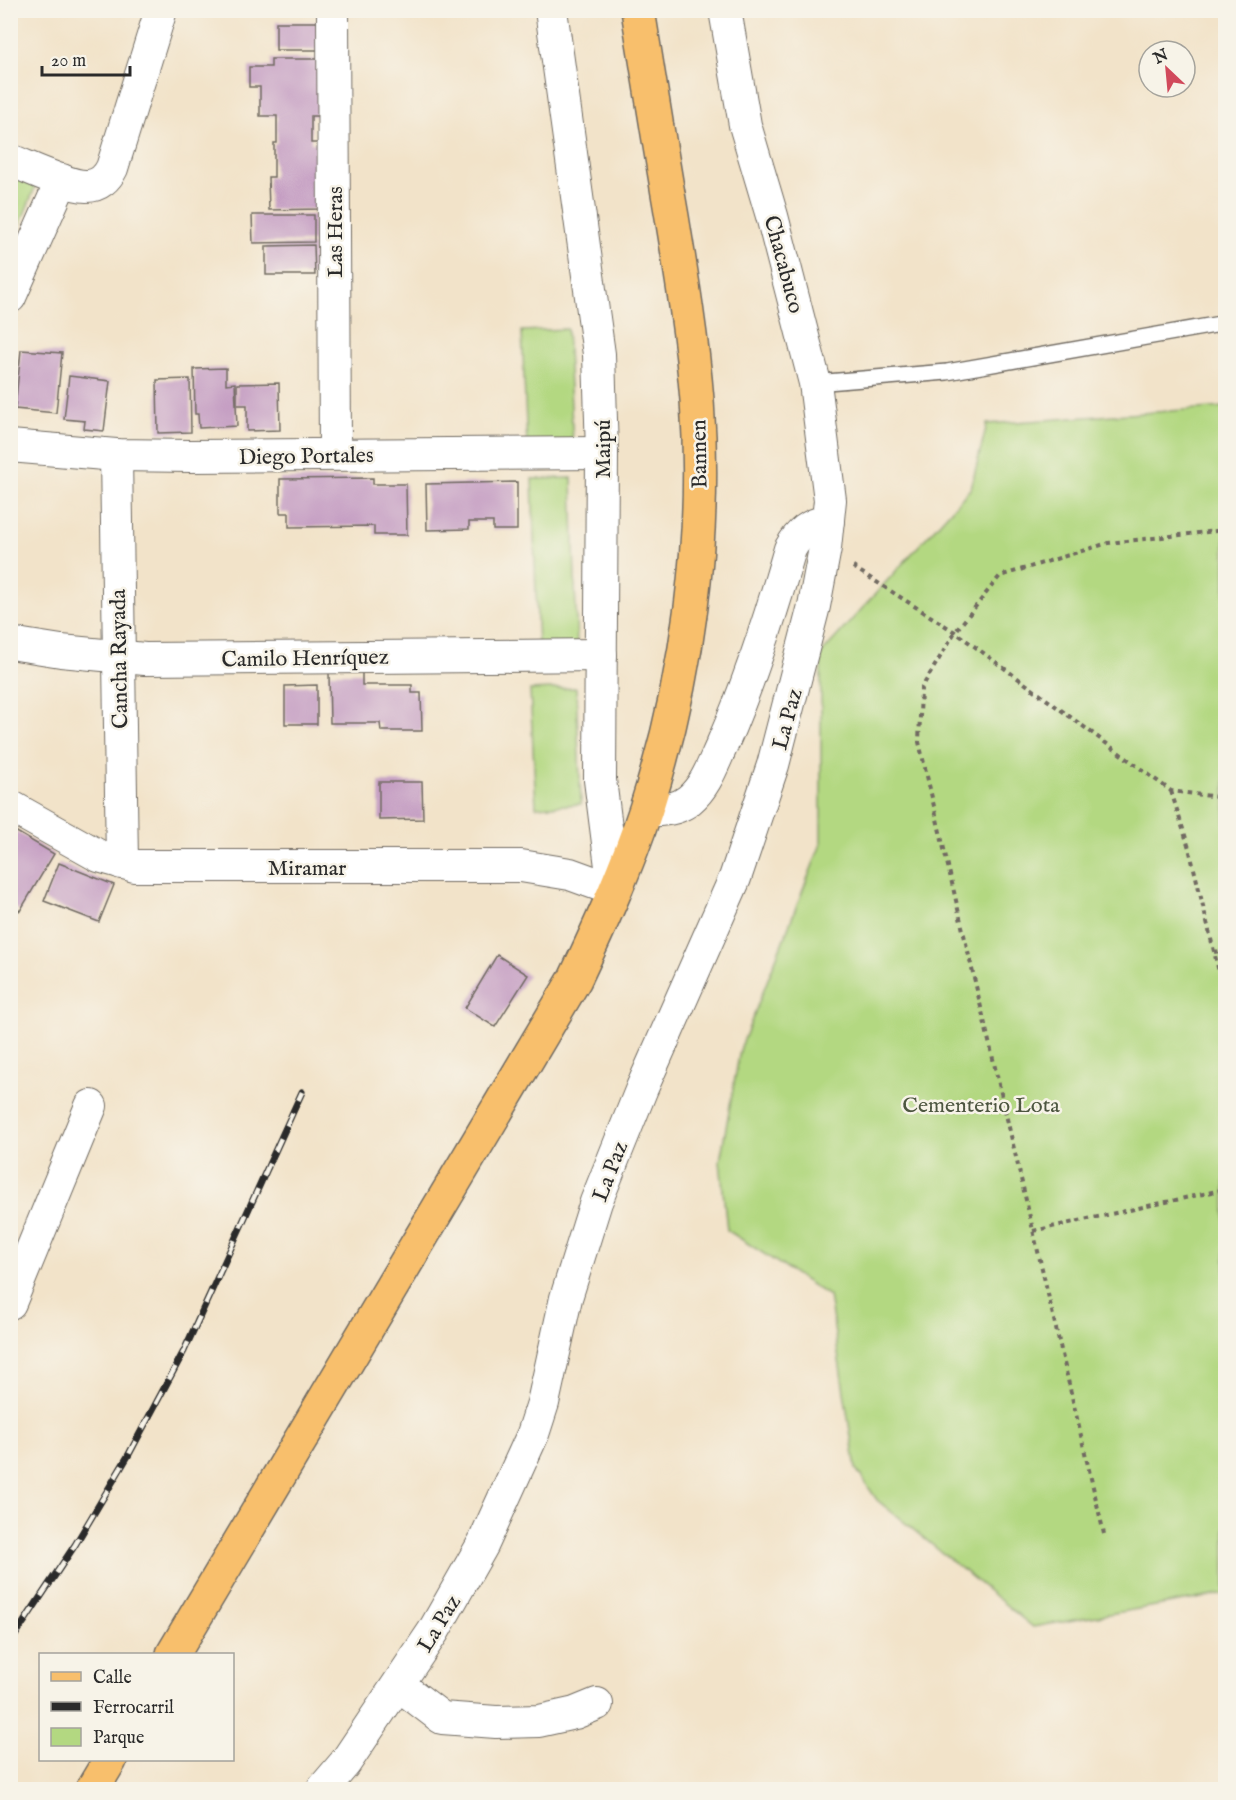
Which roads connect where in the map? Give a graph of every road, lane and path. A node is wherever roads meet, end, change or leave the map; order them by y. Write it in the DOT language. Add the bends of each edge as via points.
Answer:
graph roads {
  1 [pos="161,10"];
  2 [pos="333,10"];
  3 [pos="550,10"];
  4 [pos="638,10"];
  5 [pos="725,10"];
  6 [pos="10,160"];
  7 [pos="62,180"];
  8 [pos="10,297"];
  9 [pos="1226,323"];
  10 [pos="814,384"];
  11 [pos="10,446"];
  12 [pos="602,453"];
  13 [pos="335,454"];
  14 [pos="116,455"];
  15 [pos="1226,530"];
  16 [pos="826,534"];
  17 [pos="955,632"];
  18 [pos="10,643"];
  19 [pos="601,654"];
  20 [pos="118,657"];
  21 [pos="1171,791"];
  22 [pos="1226,798"];
  23 [pos="10,806"];
  24 [pos="646,810"];
  25 [pos="122,863"];
  26 [pos="614,890"];
  27 [pos="1226,950"];
  28 [pos="1214,952"];
  29 [pos="1226,1001"];
  30 [pos="91,1106"];
  31 [pos="1226,1189"];
  32 [pos="1033,1231"];
  33 [pos="10,1303"];
  34 [pos="1104,1534"];
  35 [pos="173,1653"];
  36 [pos="399,1685"];
  37 [pos="597,1704"];
  38 [pos="109,1761"];
  39 [pos="92,1790"];
  40 [pos="322,1790"];
  1 -- 7 [label="street" via="109,175 89,186"];
  2 -- 13 [label="street, Las Heras"];
  3 -- 12 [label="street, Maipú" via="594,306"];
  4 -- 24 [label="main road, Bannen" via="690,336 699,457 694,588 674,706"];
  5 -- 10 [label="street, Chacabuco" via="745,125"];
  6 -- 7 [label="street"];
  7 -- 8 [label="street"];
  9 -- 10 [label="lane" via="947,372"];
  10 -- 16 [label="street, Chacabuco" via="830,500"];
  11 -- 14 [label="street, Diego Portales"];
  12 -- 13 [label="street, Diego Portales"];
  12 -- 19 [label="street, Maipú"];
  13 -- 14 [label="street, Diego Portales"];
  14 -- 20 [label="street, Cancha Rayada"];
  15 -- 17 [label="path" via="1108,543 1000,576"];
  16 -- 17 [label="path"];
  16 -- 24 [label="street" via="818,522 795,539 790,549 739,707 709,775 680,806"];
  16 -- 36 [label="street, La Paz" via="814,606 759,811 735,878 596,1202 566,1298 533,1434 473,1562"];
  17 -- 21 [label="path"];
  17 -- 32 [label="path" via="921,689 919,742"];
  18 -- 20 [label="street, Camilo Henríquez"];
  19 -- 20 [label="street, Camilo Henríquez"];
  19 -- 26 [label="street, Maipú" via="600,780"];
  20 -- 25 [label="street, Cancha Rayada"];
  21 -- 22 [label="path"];
  21 -- 28 [label="path"];
  23 -- 25 [label="street, Miramar" via="79,846"];
  24 -- 26 [label="main road, Bannen"];
  25 -- 26 [label="street, Miramar" via="149,867 521,866 570,874"];
  26 -- 35 [label="main road" via="579,970 549,1025"];
  27 -- 28 [label="path"];
  28 -- 29 [label="path"];
  30 -- 33 [label="street"];
  31 -- 32 [label="path"];
  32 -- 34 [label="path"];
  36 -- 37 [label="street" via="442,1718 539,1721"];
  36 -- 40 [label="street, La Paz"];
  38 -- 39 [label="main road"];
}
